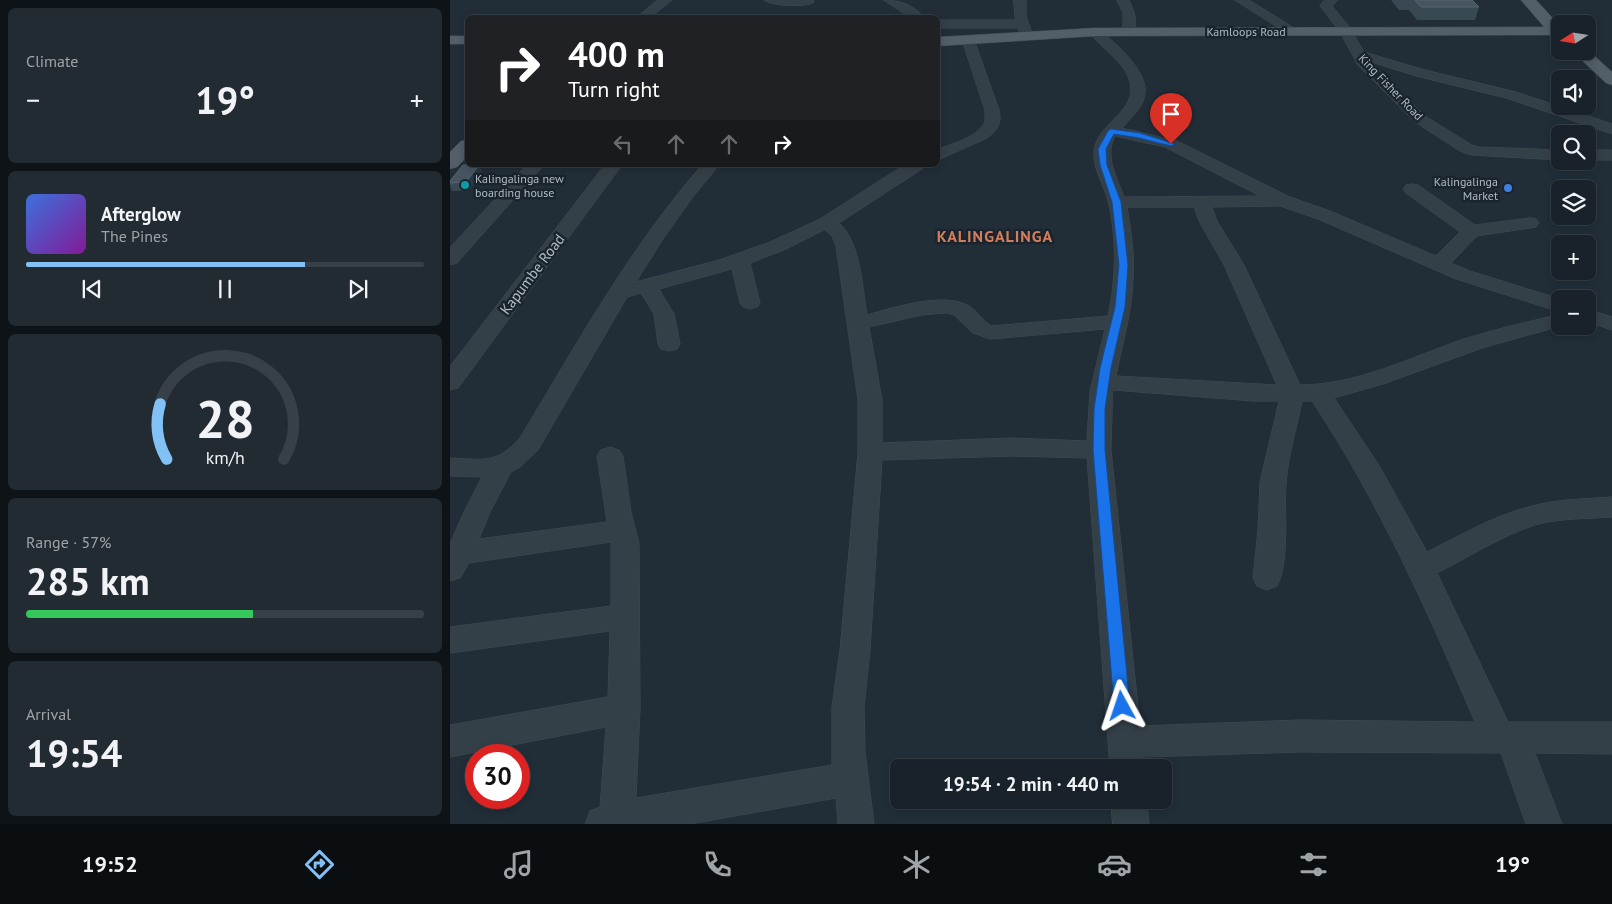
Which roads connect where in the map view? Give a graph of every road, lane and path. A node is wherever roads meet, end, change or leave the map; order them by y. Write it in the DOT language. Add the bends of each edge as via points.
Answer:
graph roads {
  1 [pos="666,0"];
  2 [pos="770,0"];
  3 [pos="890,0"];
  4 [pos="1020,0"];
  5 [pos="1123,0"];
  6 [pos="1241,0"];
  7 [pos="1528,0"];
  8 [pos="808,1"];
  9 [pos="1324,2"];
  10 [pos="646,15"];
  11 [pos="805,15"];
  12 [pos="915,15"];
  13 [pos="940,24"];
  14 [pos="1551,25"];
  15 [pos="1025,30"];
  16 [pos="1346,31"];
  17 [pos="1095,32"];
  18 [pos="1129,32"];
  19 [pos="1293,32"];
  20 [pos="1551,33"];
  21 [pos="450,40"];
  22 [pos="465,40"];
  23 [pos="968,40"];
  24 [pos="940,42"];
  25 [pos="1358,54"];
  26 [pos="1589,60"];
  27 [pos="1612,80"];
  28 [pos="1612,129"];
  29 [pos="1111,131"];
  30 [pos="465,147"];
  31 [pos="940,154"];
  32 [pos="1551,155"];
  33 [pos="1596,155"];
  34 [pos="1612,155"];
  35 [pos="450,163"];
  36 [pos="534,167"];
  37 [pos="612,167"];
  38 [pos="709,167"];
  39 [pos="913,167"];
  40 [pos="1412,189"];
  41 [pos="1201,201"];
  42 [pos="1284,201"];
  43 [pos="1116,202"];
  44 [pos="827,222"];
  45 [pos="1530,223"];
  46 [pos="1471,231"];
  47 [pos="450,259"];
  48 [pos="740,262"];
  49 [pos="1438,264"];
  50 [pos="647,286"];
  51 [pos="621,292"];
  52 [pos="750,303"];
  53 [pos="1551,303"];
  54 [pos="1596,318"];
  55 [pos="1117,321"];
  56 [pos="1551,322"];
  57 [pos="858,323"];
  58 [pos="1612,324"];
  59 [pos="669,344"];
  60 [pos="1103,382"];
  61 [pos="450,383"];
  62 [pos="1305,393"];
  63 [pos="1099,450"];
  64 [pos="870,452"];
  65 [pos="610,456"];
  66 [pos="501,466"];
  67 [pos="450,467"];
  68 [pos="1612,507"];
  69 [pos="622,530"];
  70 [pos="455,561"];
  71 [pos="1420,569"];
  72 [pos="1267,578"];
  73 [pos="625,617"];
  74 [pos="450,640"];
  75 [pos="624,709"];
  76 [pos="1505,736"];
  77 [pos="1612,738"];
  78 [pos="450,741"];
  79 [pos="1126,755"];
  80 [pos="851,779"];
  81 [pos="1130,809"];
  82 [pos="619,821"];
  83 [pos="856,824"];
  84 [pos="1131,824"];
  85 [pos="1544,824"];
  1 -- 10 [label="street"];
  2 -- 8 [label="street"];
  3 -- 12 [label="street"];
  4 -- 15 [label="street" via="1019,10"];
  5 -- 18 [label="street" via="1129,13"];
  6 -- 19 [label="street"];
  7 -- 14 [label="main road"];
  8 -- 11 [label="street"];
  9 -- 16 [label="street, King Fisher Road"];
  13 -- 15 [label="street"];
  15 -- 17 [label="main road, Kamloops Road"];
  15 -- 23 [label="main road, Kamloops Road"];
  16 -- 19 [label="main road, Kamloops Road"];
  16 -- 20 [label="main road, Kamloops Road"];
  16 -- 25 [label="street, King Fisher Road"];
  17 -- 18 [label="main road, Kamloops Road"];
  17 -- 29 [label="street" via="1114,50 1138,82 1137,99"];
  18 -- 19 [label="main road, Kamloops Road"];
  21 -- 22 [label="main road"];
  23 -- 24 [label="main road, Kamloops Road"];
  23 -- 31 [label="street" via="994,120 990,129 978,137"];
  25 -- 28 [label="street" via="1511,95"];
  25 -- 32 [label="street, King Fisher Road" via="1420,119 1471,151"];
  26 -- 27 [label="main road"];
  29 -- 42 [label="street" via="1171,144"];
  29 -- 43 [label="street" via="1104,142 1102,156"];
  30 -- 35 [label="main road"];
  33 -- 34 [label="street"];
  36 -- 47 [label="street"];
  37 -- 61 [label="street, Kapumbe Road"];
  38 -- 51 [label="street" via="654,238"];
  39 -- 44 [label="street"];
  40 -- 46 [label="street"];
  41 -- 42 [label="street"];
  41 -- 43 [label="street"];
  41 -- 62 [label="street" via="1208,222"];
  42 -- 49 [label="street"];
  43 -- 55 [label="street" via="1124,265"];
  44 -- 48 [label="street"];
  44 -- 57 [label="street" via="840,234 845,246"];
  45 -- 46 [label="street"];
  46 -- 49 [label="street"];
  48 -- 50 [label="street"];
  48 -- 52 [label="street"];
  49 -- 53 [label="street"];
  50 -- 51 [label="street"];
  50 -- 59 [label="street" via="664,314"];
  51 -- 66 [label="street" via="529,444 519,457"];
  54 -- 58 [label="street"];
  55 -- 57 [label="street" via="990,333 980,329 959,309 937,307"];
  55 -- 60 [label="street"];
  56 -- 62 [label="street" via="1474,343 1337,390"];
  57 -- 64 [label="street" via="870,400"];
  60 -- 62 [label="street" via="1254,393"];
  60 -- 63 [label="street"];
  62 -- 71 [label="street" via="1354,446"];
  62 -- 72 [label="street" via="1273,482"];
  63 -- 64 [label="street" via="1012,447"];
  63 -- 79 [label="street"];
  64 -- 80 [label="street" via="848,707"];
  65 -- 69 [label="street"];
  66 -- 67 [label="street"];
  66 -- 70 [label="street"];
  68 -- 71 [label="street" via="1531,516 1500,528"];
  69 -- 70 [label="street"];
  69 -- 73 [label="street" via="625,543"];
  71 -- 76 [label="street"];
  73 -- 74 [label="street"];
  73 -- 75 [label="street"];
  75 -- 78 [label="street"];
  75 -- 82 [label="street"];
  76 -- 77 [label="street"];
  76 -- 79 [label="street" via="1300,736"];
  76 -- 85 [label="street"];
  80 -- 82 [label="street"];
  80 -- 83 [label="street"];
  81 -- 84 [label="street"];
}
